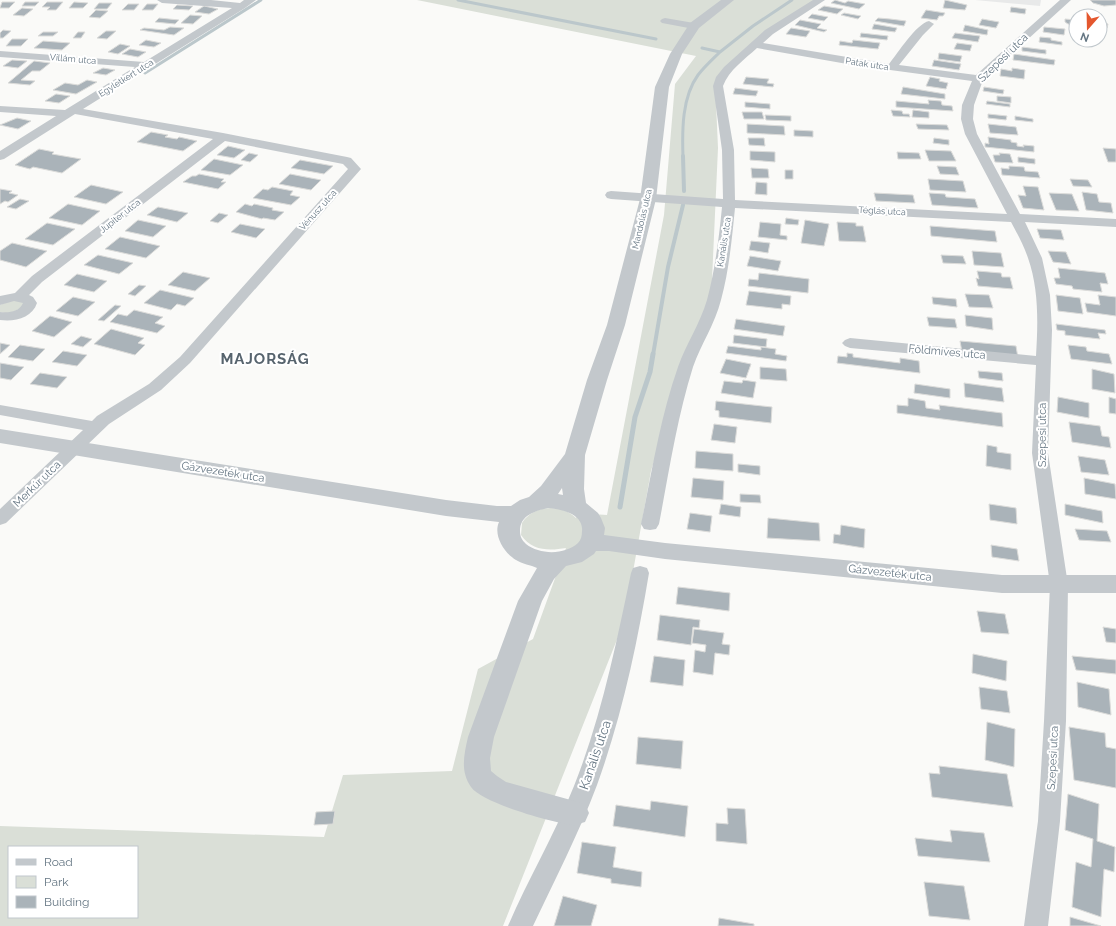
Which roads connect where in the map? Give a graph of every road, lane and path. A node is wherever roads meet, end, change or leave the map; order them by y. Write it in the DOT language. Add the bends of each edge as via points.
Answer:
graph roads {
  1 [pos="162,0"];
  2 [pos="251,0"];
  3 [pos="728,0"];
  4 [pos="820,0"];
  5 [pos="1066,0"];
  6 [pos="242,6"];
  7 [pos="665,21"];
  8 [pos="929,24"];
  9 [pos="694,26"];
  10 [pos="756,45"];
  11 [pos="0,54"];
  12 [pos="146,66"];
  13 [pos="892,67"];
  14 [pos="978,79"];
  15 [pos="0,109"];
  16 [pos="71,113"];
  17 [pos="223,136"];
  18 [pos="0,156"];
  19 [pos="611,195"];
  20 [pos="648,199"];
  21 [pos="729,204"];
  22 [pos="1016,218"];
  23 [pos="1116,223"];
  24 [pos="19,297"];
  25 [pos="0,301"];
  26 [pos="0,316"];
  27 [pos="850,343"];
  28 [pos="1044,361"];
  29 [pos="0,410"];
  30 [pos="96,427"];
  31 [pos="0,436"];
  32 [pos="73,448"];
  33 [pos="576,455"];
  34 [pos="538,501"];
  35 [pos="584,512"];
  36 [pos="0,519"];
  37 [pos="512,522"];
  38 [pos="650,524"];
  39 [pos="590,543"];
  40 [pos="665,551"];
  41 [pos="524,554"];
  42 [pos="558,560"];
  43 [pos="640,573"];
  44 [pos="1116,584"];
  45 [pos="1059,585"];
  46 [pos="530,601"];
  47 [pos="575,813"];
  48 [pos="520,926"];
  49 [pos="1036,926"];
  1 -- 6 [label="street"];
  2 -- 6 [label="street, Egyletkert utca"];
  3 -- 9 [label="street, Mandolás utca"];
  4 -- 10 [label="street, Kanális utca" via="769,32"];
  5 -- 14 [label="street, Szepesi utca"];
  6 -- 12 [label="street, Egyletkert utca"];
  7 -- 9 [label="street"];
  8 -- 13 [label="street"];
  9 -- 20 [label="street, Mandolás utca" via="676,54 662,87"];
  10 -- 13 [label="street, Patak utca"];
  10 -- 21 [label="street, Kanális utca" via="728,69 718,86 728,150"];
  11 -- 12 [label="street, Villám utca"];
  12 -- 16 [label="street, Egyletkert utca"];
  13 -- 14 [label="street, Patak utca"];
  14 -- 22 [label="street, Szepesi utca" via="968,105 967,119 971,134"];
  15 -- 16 [label="street, Vénusz utca"];
  16 -- 17 [label="street, Vénusz utca"];
  16 -- 18 [label="street, Egyletkert utca"];
  17 -- 24 [label="street, Jupiter utca" via="37,279"];
  17 -- 30 [label="street, Vénusz utca" via="347,161 355,169 185,360 156,387"];
  19 -- 20 [label="street, Téglás utca"];
  20 -- 21 [label="street, Téglás utca"];
  20 -- 33 [label="street, Mandolás utca" via="616,325"];
  21 -- 22 [label="street, Téglás utca"];
  21 -- 38 [label="street, Kanális utca" via="714,300 704,329 686,366 669,427"];
  22 -- 23 [label="street, Téglás utca"];
  22 -- 28 [label="street, Szepesi utca" via="1035,258 1043,295"];
  24 -- 25 [label="street"];
  24 -- 26 [label="street" via="28,300 27,309 16,315"];
  27 -- 28 [label="street, Földmíves utca"];
  28 -- 45 [label="street, Szepesi utca" via="1040,453"];
  29 -- 30 [label="street"];
  30 -- 32 [label="street, Vénusz utca"];
  31 -- 32 [label="street, Gázvezeték utca"];
  32 -- 36 [label="street, Merkúr utca"];
  32 -- 37 [label="street, Gázvezeték utca" via="446,508 493,524"];
  33 -- 34 [label="street, Mandolás utca" via="549,491"];
  33 -- 35 [label="street, Mandolás utca" via="573,489"];
  34 -- 35 [label="street" via="558,500"];
  34 -- 37 [label="street" via="526,505"];
  35 -- 39 [label="street" via="594,532"];
  35 -- 40 [label="street, Gázvezeték utca" via="611,533"];
  37 -- 41 [label="street" via="513,544"];
  39 -- 40 [label="street, Gázvezeték utca" via="609,543"];
  39 -- 42 [label="street" via="571,557"];
  40 -- 45 [label="street, Gázvezeték utca" via="1002,584"];
  41 -- 42 [label="street" via="546,561"];
  41 -- 46 [label="street" via="530,569"];
  42 -- 46 [label="street" via="546,573"];
  43 -- 47 [label="street, Kanális utca" via="610,711"];
  44 -- 45 [label="street, Gázvezeték utca"];
  45 -- 49 [label="street, Szepesi utca" via="1049,821"];
  46 -- 47 [label="street" via="481,737 476,758 477,769 481,780 495,791"];
  47 -- 48 [label="street, Kanális utca"];
}
